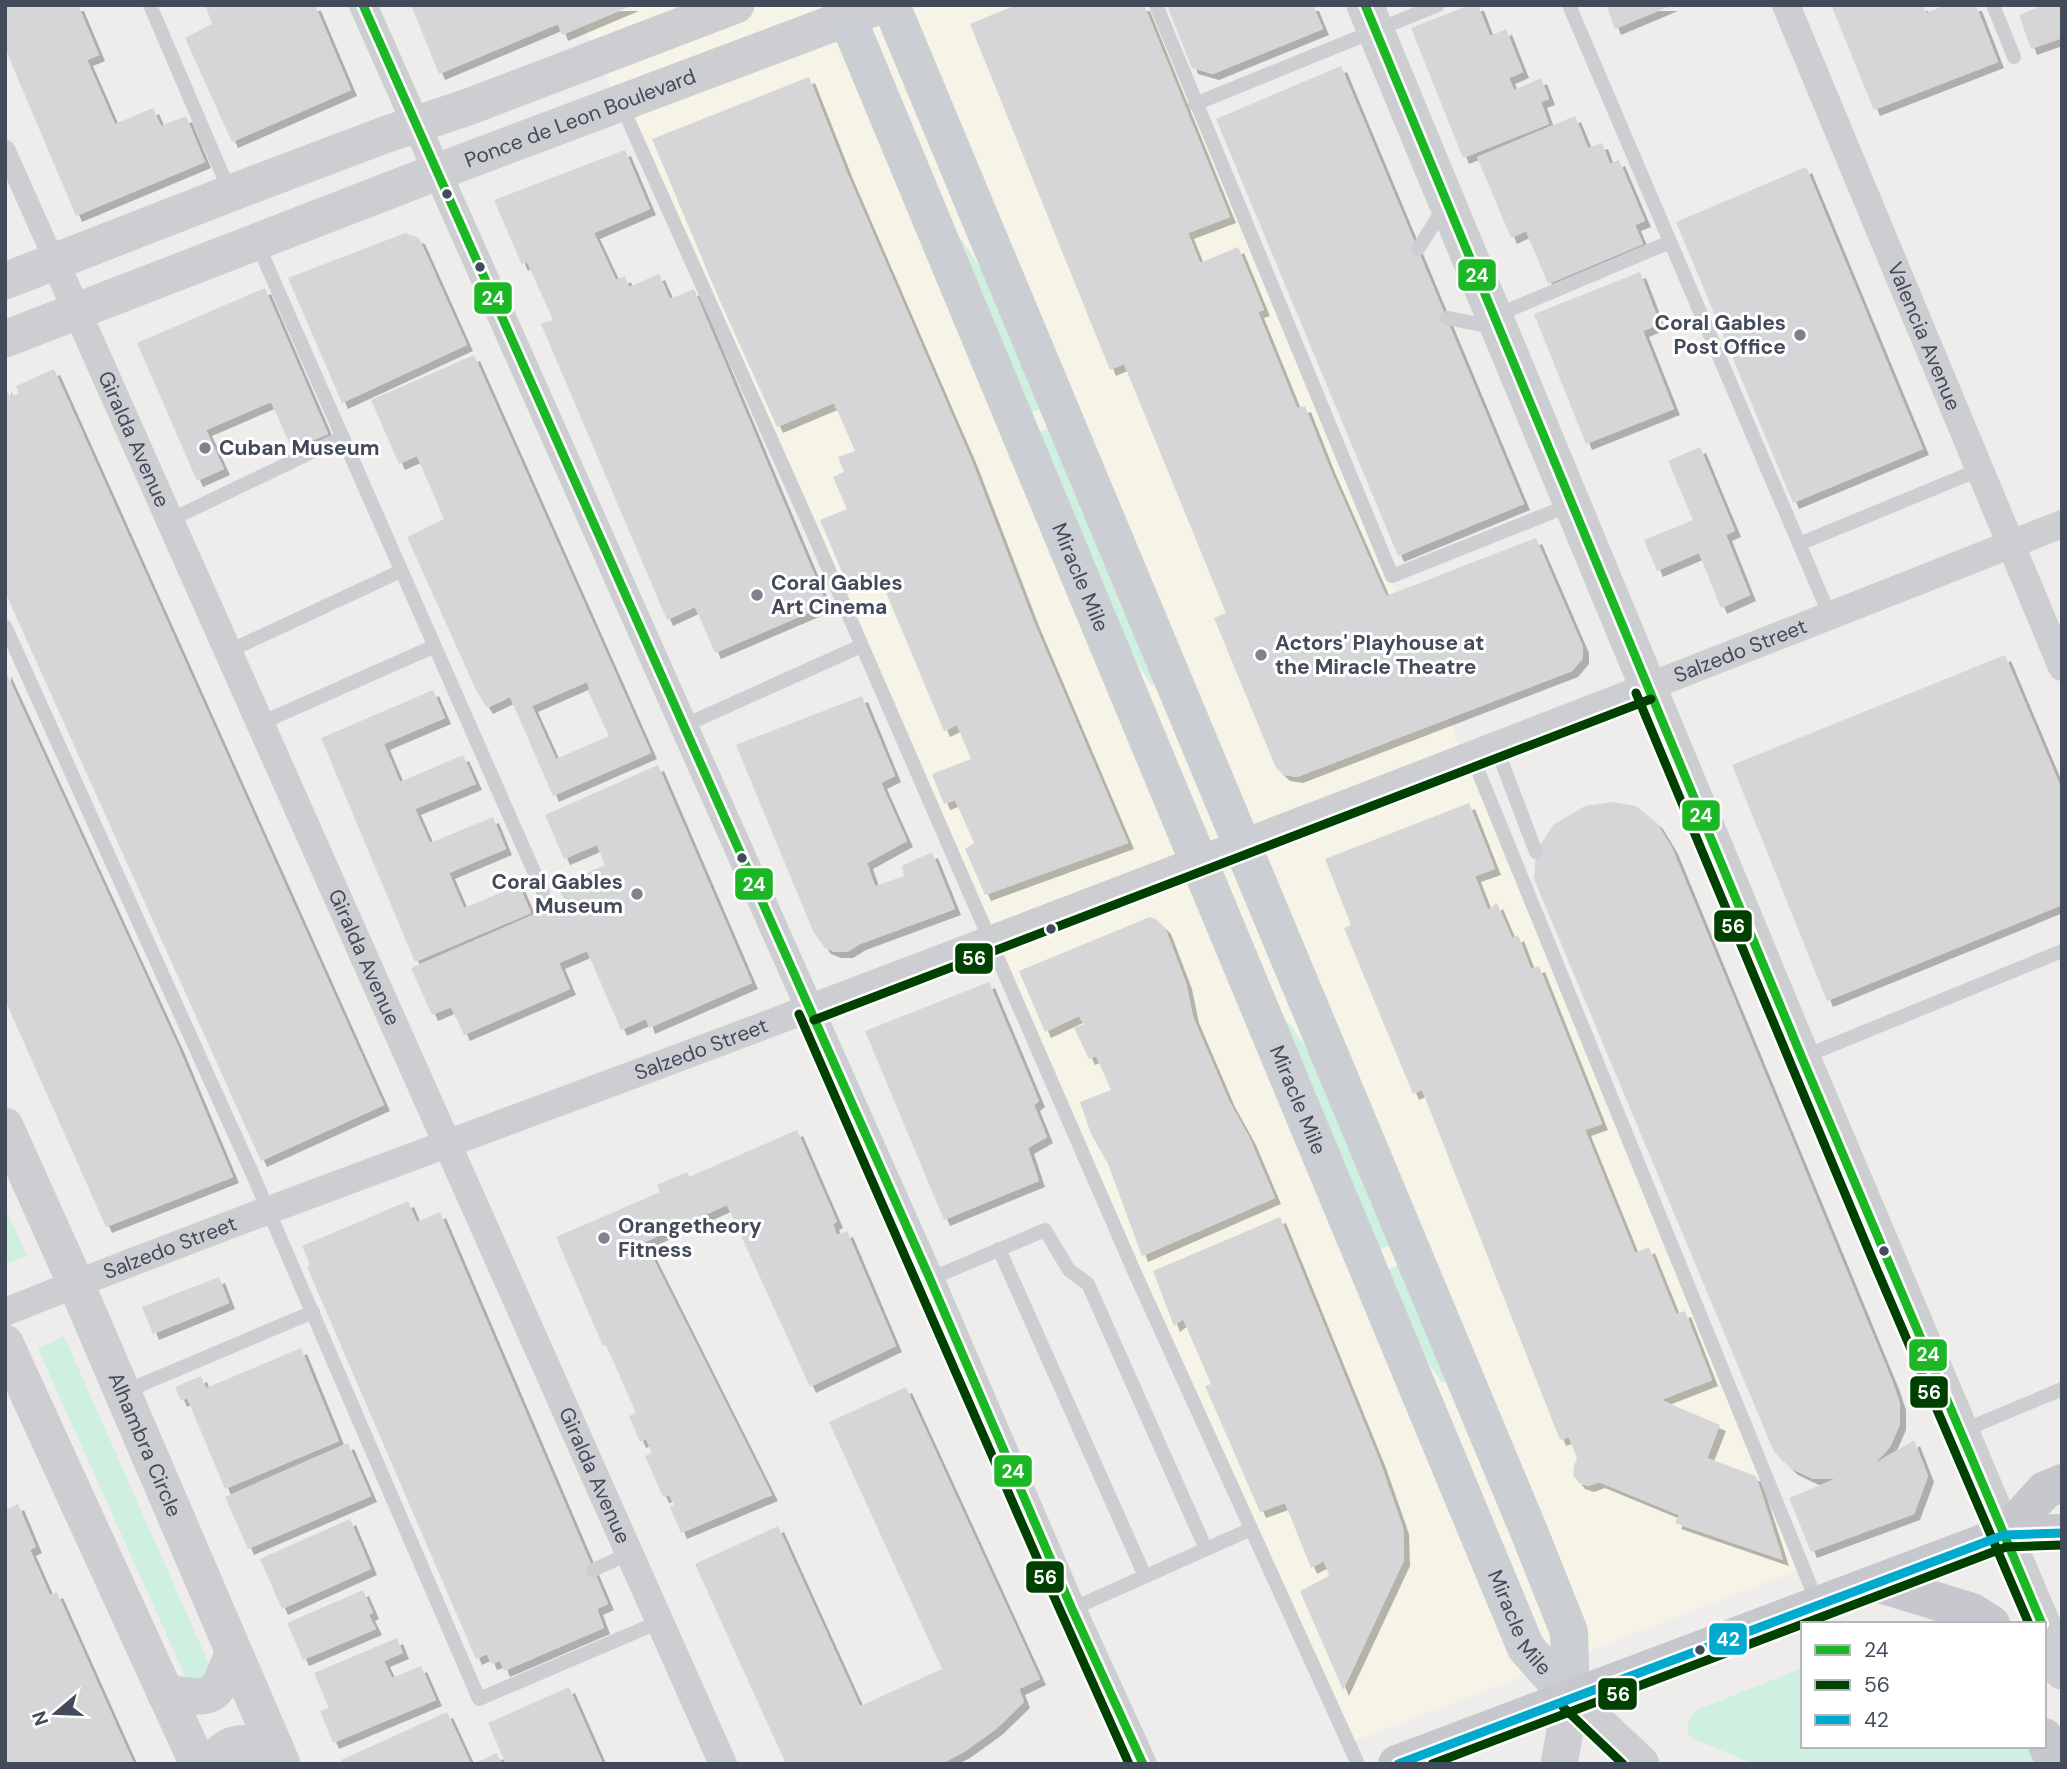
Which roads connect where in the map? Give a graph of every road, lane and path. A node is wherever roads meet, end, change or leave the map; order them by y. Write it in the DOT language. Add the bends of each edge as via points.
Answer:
graph roads {
  1 [pos="150,5"];
  2 [pos="363,5"];
  3 [pos="736,5"];
  4 [pos="891,5"];
  5 [pos="1156,5"];
  6 [pos="1438,5"];
  7 [pos="1569,5"];
  8 [pos="1786,5"];
  9 [pos="1993,5"];
  10 [pos="858,10"];
  11 [pos="1370,18"];
  12 [pos="2014,57"];
  13 [pos="620,103"];
  14 [pos="1195,104"];
  15 [pos="416,125"];
  16 [pos="5,150"];
  17 [pos="437,172"];
  18 [pos="231,193"];
  19 [pos="1447,203"];
  20 [pos="257,242"];
  21 [pos="1671,242"];
  22 [pos="1418,249"];
  23 [pos="55,262"];
  24 [pos="5,281"];
  25 [pos="77,312"];
  26 [pos="1447,317"];
  27 [pos="1496,322"];
  28 [pos="5,338"];
  29 [pos="343,437"];
  30 [pos="1981,469"];
  31 [pos="1571,504"];
  32 [pos="170,520"];
  33 [pos="2062,524"];
  34 [pos="1799,544"];
  35 [pos="2012,544"];
  36 [pos="401,571"];
  37 [pos="1830,616"];
  38 [pos="5,626"];
  39 [pos="2056,637"];
  40 [pos="435,646"];
  41 [pos="861,646"];
  42 [pos="229,651"];
  43 [pos="2062,667"];
  44 [pos="1647,688"];
  45 [pos="261,723"];
  46 [pos="683,726"];
  47 [pos="1484,752"];
  48 [pos="1241,844"];
  49 [pos="1536,852"];
  50 [pos="1198,861"];
  51 [pos="543,892"];
  52 [pos="989,940"];
  53 [pos="2062,951"];
  54 [pos="810,1009"];
  55 [pos="1802,1058"];
  56 [pos="5,1126"];
  57 [pos="448,1144"];
  58 [pos="268,1209"];
  59 [pos="999,1249"];
  60 [pos="930,1279"];
  61 [pos="76,1284"];
  62 [pos="5,1312"];
  63 [pos="313,1312"];
  64 [pos="5,1343"];
  65 [pos="2062,1389"];
  66 [pos="122,1392"];
  67 [pos="1960,1432"];
  68 [pos="2062,1483"];
  69 [pos="1251,1529"];
  70 [pos="2062,1533"];
  71 [pos="2004,1535"];
  72 [pos="1206,1549"];
  73 [pos="628,1554"];
  74 [pos="593,1570"];
  75 [pos="1144,1576"];
  76 [pos="1877,1583"];
  77 [pos="1819,1606"];
  78 [pos="1072,1609"];
  79 [pos="659,1622"];
  80 [pos="1988,1622"];
  81 [pos="2041,1622"];
  82 [pos="2046,1634"];
  83 [pos="233,1653"];
  84 [pos="2062,1671"];
  85 [pos="165,1693"];
  86 [pos="1572,1698"];
  87 [pos="2046,1742"];
  88 [pos="279,1756"];
  89 [pos="198,1764"];
  90 [pos="213,1764"];
  91 [pos="723,1764"];
  92 [pos="1143,1764"];
  93 [pos="1358,1764"];
  94 [pos="1397,1764"];
  95 [pos="1559,1764"];
  96 [pos="1642,1764"];
  97 [pos="2055,1764"];
  1 -- 18 [label="lane"];
  2 -- 15 [label="street"];
  3 -- 15 [label="street"];
  4 -- 48 [label="main road, Miracle Mile"];
  5 -- 14 [label="lane"];
  6 -- 11 [label="lane"];
  7 -- 21 [label="lane"];
  8 -- 30 [label="street, Valencia Avenue"];
  9 -- 12 [label="lane"];
  10 -- 13 [label="street, Ponce de Leon Boulevard"];
  10 -- 50 [label="main road, Miracle Mile"];
  11 -- 14 [label="lane"];
  11 -- 19 [label="street"];
  13 -- 17 [label="street, Ponce de Leon Boulevard"];
  13 -- 41 [label="lane"];
  14 -- 31 [label="lane" via="1392,576"];
  15 -- 17 [label="street"];
  15 -- 18 [label="street"];
  16 -- 23 [label="street, Giralda Avenue"];
  17 -- 20 [label="street, Ponce de Leon Boulevard"];
  17 -- 46 [label="street"];
  18 -- 23 [label="street"];
  19 -- 22 [label="lane"];
  19 -- 27 [label="street"];
  20 -- 25 [label="street, Ponce de Leon Boulevard"];
  20 -- 29 [label="lane"];
  21 -- 27 [label="lane"];
  21 -- 34 [label="lane"];
  23 -- 24 [label="street"];
  23 -- 25 [label="street, Giralda Avenue"];
  25 -- 28 [label="street, Ponce de Leon Boulevard"];
  25 -- 32 [label="street, Giralda Avenue"];
  26 -- 27 [label="lane"];
  27 -- 31 [label="street"];
  29 -- 32 [label="lane"];
  29 -- 36 [label="lane"];
  30 -- 34 [label="lane"];
  30 -- 35 [label="street, Valencia Avenue"];
  31 -- 44 [label="street"];
  32 -- 42 [label="street, Giralda Avenue"];
  33 -- 35 [label="street, Salzedo Street"];
  34 -- 37 [label="lane"];
  35 -- 37 [label="street, Salzedo Street"];
  35 -- 39 [label="street, Valencia Avenue"];
  36 -- 40 [label="lane"];
  36 -- 42 [label="lane"];
  37 -- 44 [label="street, Salzedo Street"];
  38 -- 58 [label="lane"];
  39 -- 43 [label="street, Valencia Avenue"];
  40 -- 45 [label="lane"];
  40 -- 51 [label="lane"];
  41 -- 46 [label="lane"];
  41 -- 52 [label="lane"];
  42 -- 45 [label="street, Giralda Avenue"];
  44 -- 47 [label="street, Salzedo Street"];
  44 -- 55 [label="street"];
  45 -- 57 [label="street, Giralda Avenue"];
  46 -- 54 [label="street"];
  47 -- 48 [label="street, Salzedo Street"];
  47 -- 49 [label="lane"];
  47 -- 77 [label="lane"];
  48 -- 50 [label="street, Salzedo Street"];
  48 -- 86 [label="main road, Miracle Mile" via="1569,1632"];
  50 -- 52 [label="street, Salzedo Street"];
  50 -- 86 [label="main road, Miracle Mile" via="1526,1648"];
  52 -- 54 [label="street, Salzedo Street"];
  52 -- 69 [label="lane"];
  53 -- 55 [label="lane"];
  54 -- 57 [label="street, Salzedo Street"];
  54 -- 60 [label="street"];
  55 -- 67 [label="street"];
  56 -- 61 [label="street, Alhambra Circle"];
  57 -- 58 [label="street, Salzedo Street"];
  57 -- 73 [label="street, Giralda Avenue"];
  58 -- 61 [label="street, Salzedo Street"];
  58 -- 63 [label="lane"];
  59 -- 60 [label="lane"];
  59 -- 72 [label="lane" via="1045,1230 1069,1270 1088,1284"];
  59 -- 75 [label="lane"];
  60 -- 78 [label="street"];
  61 -- 62 [label="street, Salzedo Street"];
  61 -- 66 [label="street, Alhambra Circle"];
  63 -- 66 [label="lane"];
  63 -- 79 [label="lane" via="480,1699"];
  64 -- 85 [label="street"];
  65 -- 67 [label="lane"];
  66 -- 83 [label="street, Alhambra Circle"];
  67 -- 71 [label="street"];
  68 -- 71 [label="main road" via="2045,1490"];
  69 -- 72 [label="lane"];
  69 -- 93 [label="lane"];
  70 -- 71 [label="main road"];
  71 -- 76 [label="main road"];
  71 -- 81 [label="street"];
  72 -- 75 [label="lane"];
  73 -- 74 [label="lane"];
  73 -- 79 [label="street, Giralda Avenue"];
  75 -- 78 [label="lane"];
  76 -- 77 [label="main road"];
  76 -- 80 [label="main road" via="1972,1612"];
  77 -- 86 [label="main road"];
  78 -- 92 [label="street"];
  79 -- 91 [label="street, Giralda Avenue"];
  82 -- 84 [label="street"];
  83 -- 85 [label="street" via="210,1695"];
  83 -- 88 [label="street, Alhambra Circle"];
  85 -- 89 [label="street"];
  86 -- 94 [label="main road"];
  86 -- 95 [label="street"];
  86 -- 96 [label="street"];
  87 -- 97 [label="main road"];
  88 -- 90 [label="street" via="237,1743 222,1751"];
}
